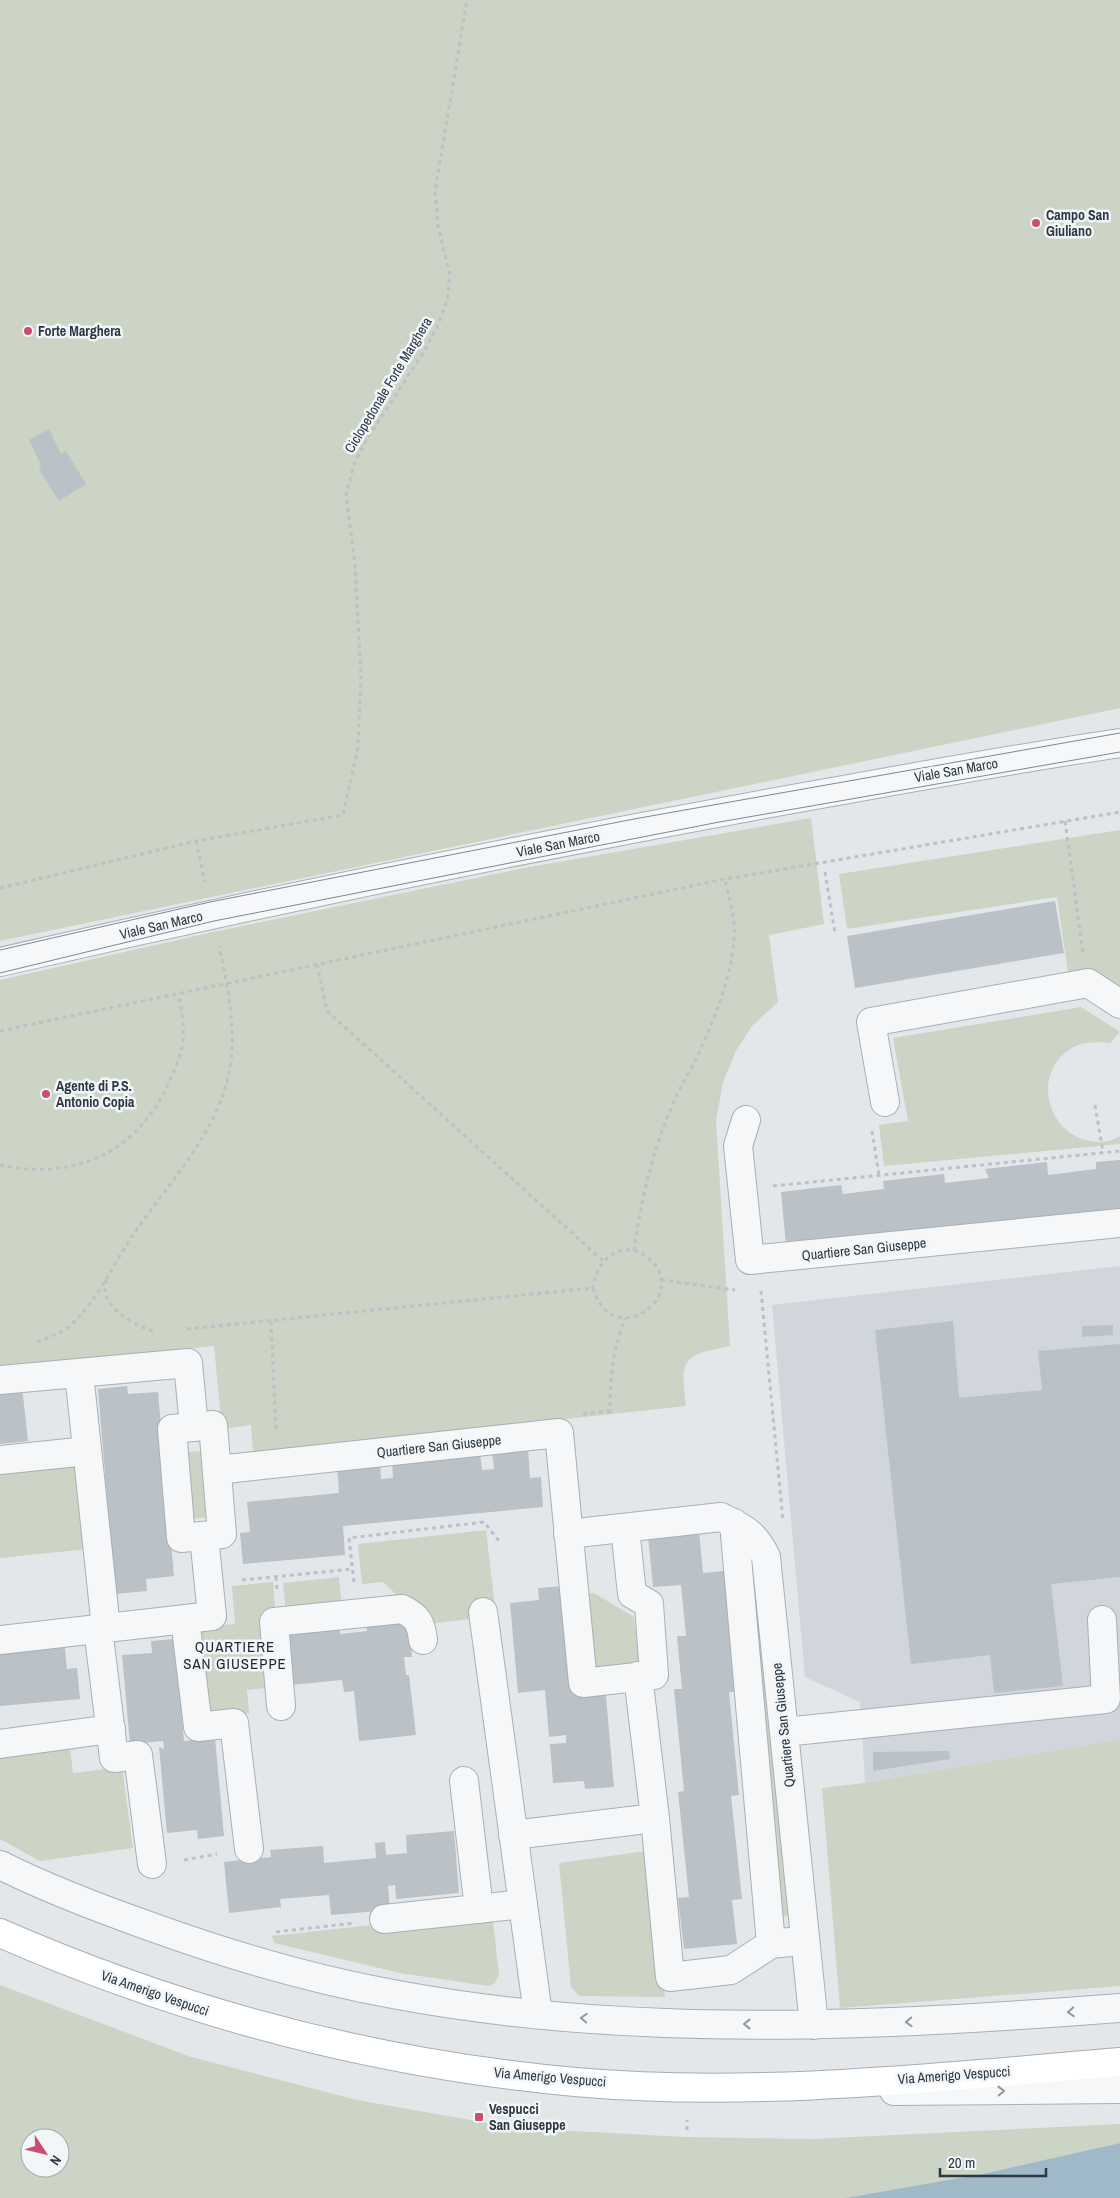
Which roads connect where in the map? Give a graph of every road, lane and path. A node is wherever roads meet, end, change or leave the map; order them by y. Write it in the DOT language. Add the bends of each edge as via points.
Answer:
graph roads {
  1 [pos="467,0"];
  2 [pos="1120,743"];
  3 [pos="1120,812"];
  4 [pos="1065,821"];
  5 [pos="196,841"];
  6 [pos="825,872"];
  7 [pos="725,880"];
  8 [pos="206,885"];
  9 [pos="0,888"];
  10 [pos="835,933"];
  11 [pos="218,939"];
  12 [pos="0,962"];
  13 [pos="317,964"];
  14 [pos="228,983"];
  15 [pos="1088,983"];
  16 [pos="179,994"];
  17 [pos="1120,1004"];
  18 [pos="0,1031"];
  19 [pos="1095,1105"];
  20 [pos="878,1112"];
  21 [pos="746,1120"];
  22 [pos="1120,1151"];
  23 [pos="1103,1152"];
  24 [pos="0,1165"];
  25 [pos="879,1175"];
  26 [pos="743,1189"];
  27 [pos="1120,1223"];
  28 [pos="634,1251"];
  29 [pos="603,1261"];
  30 [pos="106,1280"];
  31 [pos="660,1280"];
  32 [pos="593,1288"];
  33 [pos="743,1291"];
  34 [pos="752,1292"];
  35 [pos="761,1293"];
  36 [pos="625,1318"];
  37 [pos="185,1329"];
  38 [pos="165,1331"];
  39 [pos="156,1332"];
  40 [pos="146,1333"];
  41 [pos="47,1343"];
  42 [pos="80,1373"];
  43 [pos="0,1380"];
  44 [pos="610,1414"];
  45 [pos="194,1427"];
  46 [pos="88,1451"];
  47 [pos="0,1460"];
  48 [pos="217,1470"];
  49 [pos="734,1523"];
  50 [pos="625,1528"];
  51 [pos="568,1534"];
  52 [pos="204,1536"];
  53 [pos="499,1541"];
  54 [pos="353,1569"];
  55 [pos="209,1583"];
  56 [pos="483,1612"];
  57 [pos="358,1613"];
  58 [pos="185,1619"];
  59 [pos="1102,1620"];
  60 [pos="102,1628"];
  61 [pos="0,1640"];
  62 [pos="423,1640"];
  63 [pos="638,1676"];
  64 [pos="1113,1698"];
  65 [pos="281,1706"];
  66 [pos="111,1729"];
  67 [pos="784,1732"];
  68 [pos="0,1744"];
  69 [pos="464,1780"];
  70 [pos="655,1818"];
  71 [pos="513,1835"];
  72 [pos="249,1849"];
  73 [pos="152,1864"];
  74 [pos="0,1865"];
  75 [pos="523,1904"];
  76 [pos="479,1909"];
  77 [pos="384,1920"];
  78 [pos="0,1933"];
  79 [pos="270,1933"];
  80 [pos="805,1941"];
  81 [pos="772,1944"];
  82 [pos="1120,2008"];
  83 [pos="538,2014"];
  84 [pos="814,2025"];
  85 [pos="1120,2062"];
  86 [pos="812,2085"];
  87 [pos="1120,2089"];
  1 -- 5 [label="path, Ciclopedonale Forte Marghera" via="435,191 438,226 450,276 447,301 423,353 366,438 346,494 355,564 361,676 358,747 343,815"];
  2 -- 12 [label="street, Viale San Marco" via="616,832 212,913"];
  3 -- 4 [label="path"];
  4 -- 7 [label="path"];
  4 -- 15 [label="path"];
  5 -- 8 [label="path"];
  5 -- 9 [label="path, Ciclopedonale Forte Marghera"];
  6 -- 10 [label="path"];
  7 -- 13 [label="path"];
  7 -- 28 [label="path" via="734,924 732,959 705,1038 660,1138 647,1180"];
  11 -- 14 [label="path"];
  13 -- 14 [label="path"];
  13 -- 29 [label="path" via="327,1011"];
  14 -- 16 [label="path"];
  14 -- 30 [label="path" via="232,1045 228,1077 214,1117"];
  15 -- 17 [label="street"];
  15 -- 20 [label="street" via="871,1022"];
  16 -- 18 [label="path"];
  16 -- 24 [label="path" via="183,1041 176,1066 149,1118 125,1141 98,1159 67,1168 41,1171"];
  19 -- 23 [label="path"];
  20 -- 25 [label="path"];
  21 -- 26 [label="street, Quartiere San Giuseppe" via="738,1146"];
  22 -- 23 [label="path"];
  23 -- 25 [label="path"];
  25 -- 26 [label="path"];
  26 -- 27 [label="street, Quartiere San Giuseppe" via="750,1260"];
  28 -- 29 [label="path" via="616,1252"];
  28 -- 31 [label="path" via="651,1260"];
  29 -- 32 [label="path" via="596,1272"];
  30 -- 39 [label="path" via="105,1293 121,1313 144,1329"];
  30 -- 41 [label="path" via="75,1321 51,1337 29,1345"];
  31 -- 33 [label="path"];
  31 -- 36 [label="path" via="654,1305 636,1317"];
  32 -- 36 [label="path" via="606,1311"];
  32 -- 37 [label="path"];
  34 -- 35 [label="path"];
  36 -- 44 [label="path" via="614,1348"];
  38 -- 39 [label="path"];
  39 -- 40 [label="path"];
  42 -- 43 [label="street"];
  42 -- 45 [label="street" via="188,1363"];
  42 -- 46 [label="street"];
  45 -- 48 [label="street" via="213,1425"];
  45 -- 52 [label="street" via="172,1428 181,1538"];
  46 -- 47 [label="street"];
  46 -- 60 [label="street"];
  48 -- 51 [label="street, Quartiere San Giuseppe" via="559,1433"];
  48 -- 52 [label="street" via="222,1534"];
  49 -- 50 [label="street, Quartiere San Giuseppe" via="720,1517"];
  49 -- 67 [label="street, Quartiere San Giuseppe" via="758,1541 766,1557"];
  49 -- 81 [label="street"];
  50 -- 51 [label="street, Quartiere San Giuseppe"];
  50 -- 63 [label="street, Quartiere San Giuseppe" via="632,1594 649,1604 654,1675"];
  51 -- 63 [label="street, Quartiere San Giuseppe" via="583,1683"];
  52 -- 55 [label="street"];
  53 -- 54 [label="path" via="484,1522 350,1538"];
  54 -- 55 [label="path"];
  54 -- 57 [label="path"];
  55 -- 58 [label="street" via="212,1616"];
  56 -- 71 [label="street"];
  57 -- 62 [label="street" via="402,1609 421,1624"];
  57 -- 65 [label="street" via="274,1622"];
  58 -- 60 [label="street"];
  58 -- 72 [label="street" via="198,1727 234,1723"];
  59 -- 64 [label="street"];
  60 -- 61 [label="street"];
  60 -- 66 [label="street"];
  63 -- 70 [label="street"];
  64 -- 67 [label="street"];
  66 -- 68 [label="street"];
  66 -- 73 [label="street" via="114,1758 138,1755"];
  67 -- 80 [label="street, Quartiere San Giuseppe"];
  69 -- 76 [label="street"];
  70 -- 71 [label="street"];
  70 -- 81 [label="street" via="670,1977 731,1970"];
  71 -- 75 [label="street"];
  74 -- 83 [label="street" via="79,1901 260,1962 396,1995"];
  75 -- 76 [label="street"];
  75 -- 83 [label="street"];
  76 -- 77 [label="street"];
  77 -- 79 [label="path"];
  78 -- 86 [label="main road, Via Amerigo Vespucci" via="115,1980 240,2021 385,2055 577,2082 689,2086"];
  80 -- 81 [label="street"];
  80 -- 84 [label="street, Quartiere San Giuseppe"];
  82 -- 84 [label="street, one-way" via="961,2020"];
  84 -- 83 [label="street, one-way" via="677,2024"];
  85 -- 86 [label="main road, Via Amerigo Vespucci"];
  86 -- 87 [label="street, one-way" via="906,2092"];
}
